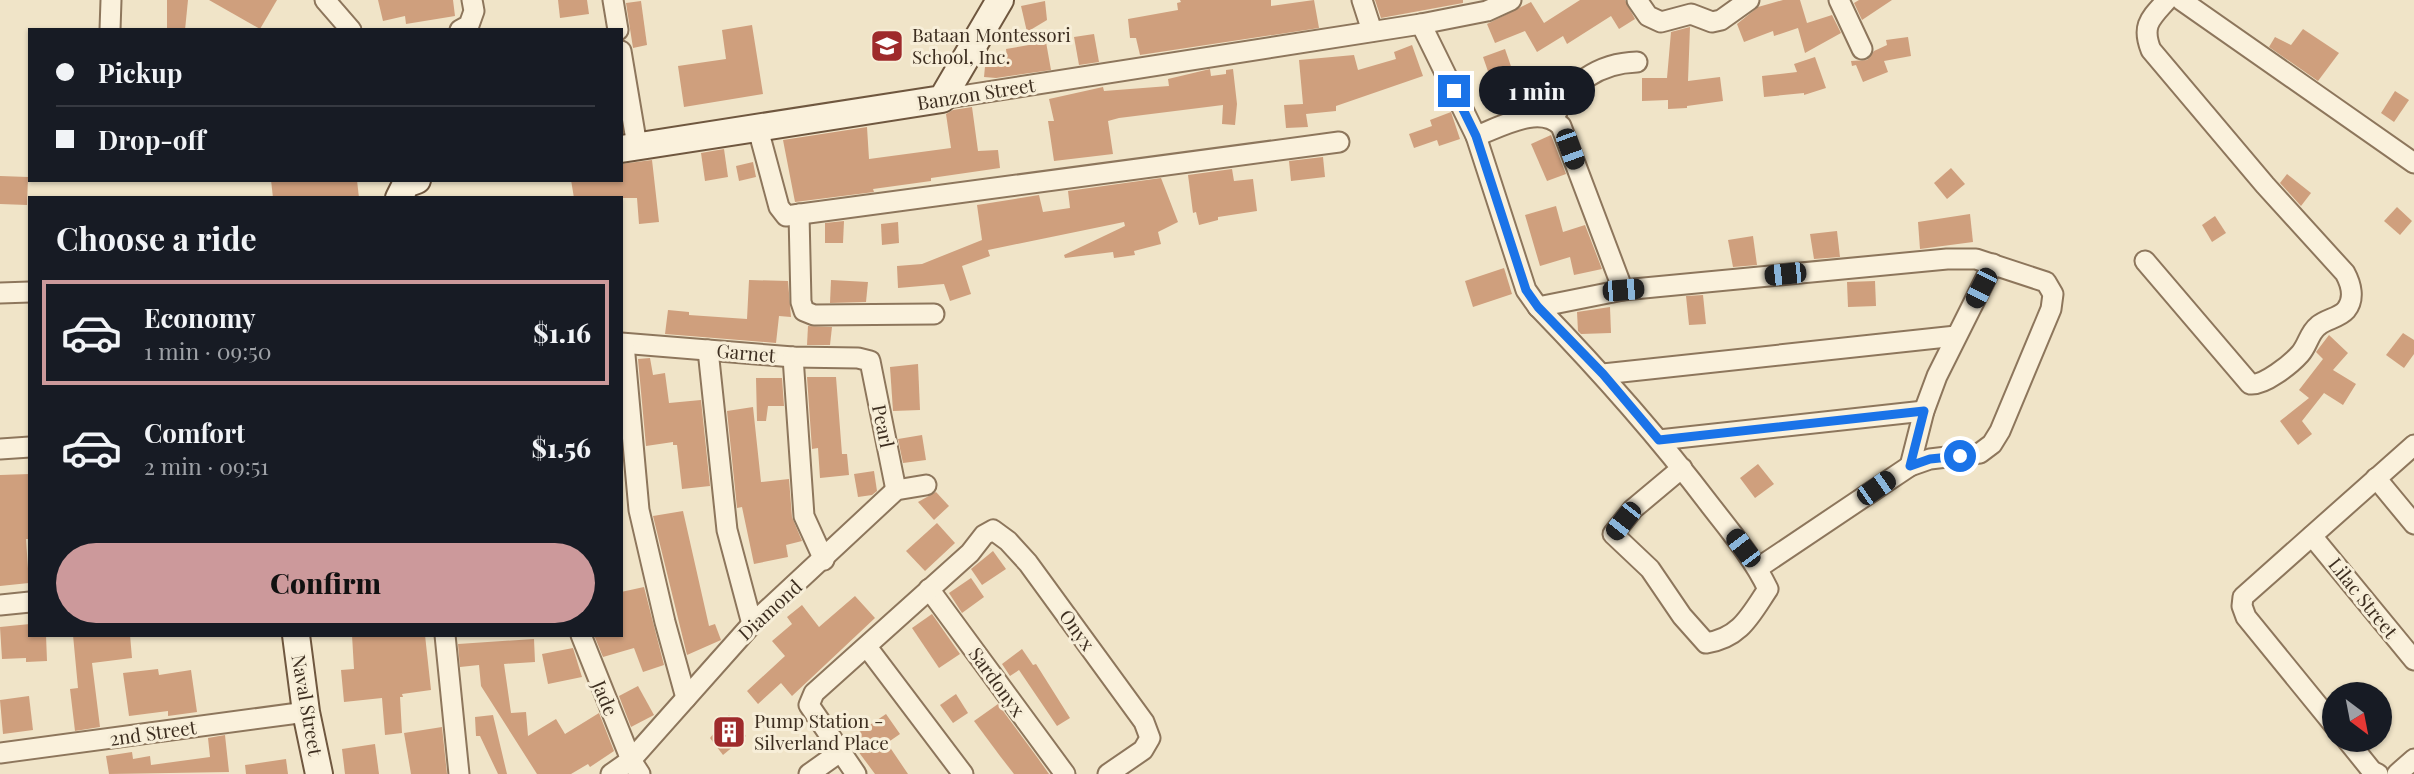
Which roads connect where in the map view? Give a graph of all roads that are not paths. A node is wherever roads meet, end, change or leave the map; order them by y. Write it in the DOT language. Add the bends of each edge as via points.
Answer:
graph roads {
  1 [pos="111,0"];
  2 [pos="326,0"];
  3 [pos="472,0"];
  4 [pos="613,0"];
  5 [pos="1000,0"];
  6 [pos="1362,0"];
  7 [pos="1511,0"];
  8 [pos="1637,0"];
  9 [pos="1749,0"];
  10 [pos="1839,0"];
  11 [pos="2167,0"];
  12 [pos="2181,0"];
  13 [pos="1421,24"];
  14 [pos="110,28"];
  15 [pos="349,28"];
  16 [pos="464,28"];
  17 [pos="618,28"];
  18 [pos="1372,31"];
  19 [pos="1862,49"];
  20 [pos="1637,62"];
  21 [pos="623,75"];
  22 [pos="942,99"];
  23 [pos="1553,118"];
  24 [pos="758,130"];
  25 [pos="1476,136"];
  26 [pos="1339,142"];
  27 [pos="629,148"];
  28 [pos="2414,163"];
  29 [pos="412,182"];
  30 [pos="399,196"];
  31 [pos="799,214"];
  32 [pos="2145,261"];
  33 [pos="1993,264"];
  34 [pos="1623,290"];
  35 [pos="28,292"];
  36 [pos="0,293"];
  37 [pos="1538,307"];
  38 [pos="934,314"];
  39 [pos="1956,336"];
  40 [pos="623,343"];
  41 [pos="708,350"];
  42 [pos="793,357"];
  43 [pos="870,361"];
  44 [pos="1603,374"];
  45 [pos="1924,411"];
  46 [pos="1659,440"];
  47 [pos="2414,445"];
  48 [pos="28,447"];
  49 [pos="0,449"];
  50 [pos="1910,466"];
  51 [pos="1682,468"];
  52 [pos="2376,478"];
  53 [pos="926,485"];
  54 [pos="896,490"];
  55 [pos="2414,524"];
  56 [pos="2312,536"];
  57 [pos="824,560"];
  58 [pos="1758,568"];
  59 [pos="929,589"];
  60 [pos="28,602"];
  61 [pos="0,605"];
  62 [pos="752,624"];
  63 [pos="296,637"];
  64 [pos="445,637"];
  65 [pos="582,637"];
  66 [pos="867,647"];
  67 [pos="2414,660"];
  68 [pos="686,698"];
  69 [pos="2322,710"];
  70 [pos="306,712"];
  71 [pos="840,752"];
  72 [pos="2357,752"];
  73 [pos="0,753"];
  74 [pos="2414,759"];
  75 [pos="636,767"];
  76 [pos="319,774"];
  77 [pos="459,774"];
  78 [pos="611,774"];
  79 [pos="809,774"];
  80 [pos="856,774"];
  81 [pos="963,774"];
  82 [pos="1065,774"];
  83 [pos="1108,774"];
  84 [pos="2378,774"];
  85 [pos="2397,774"];
  1 -- 14 [label="street"];
  2 -- 15 [label="street"];
  3 -- 16 [label="street" via="470,25"];
  4 -- 17 [label="street"];
  5 -- 22 [label="street"];
  6 -- 18 [label="street"];
  7 -- 13 [label="street, Banzon Street" via="1487,11"];
  8 -- 9 [label="street" via="1648,16 1661,22 1691,14 1712,22"];
  10 -- 19 [label="street"];
  11 -- 32 [label="street" via="2149,21 2145,36 2151,50 2345,273 2352,290 2346,310 2316,327 2300,354 2262,381 2250,384"];
  12 -- 28 [label="street"];
  13 -- 18 [label="street, Banzon Street"];
  13 -- 25 [label="street"];
  18 -- 22 [label="street, Banzon Street"];
  20 -- 23 [label="street" via="1609,65 1588,76 1569,92"];
  21 -- 27 [label="street"];
  22 -- 24 [label="street, Banzon Street"];
  23 -- 25 [label="street" via="1538,115"];
  23 -- 34 [label="street" via="1561,126"];
  24 -- 27 [label="street, Banzon Street"];
  24 -- 31 [label="street" via="779,207 786,216"];
  25 -- 37 [label="street" via="1526,290"];
  26 -- 31 [label="street"];
  29 -- 30 [label="street"];
  31 -- 38 [label="street" via="804,311 814,315"];
  33 -- 34 [label="street" via="1947,259"];
  33 -- 39 [label="street"];
  33 -- 50 [label="street" via="2046,282 2053,294 2041,334 1992,444 1980,453"];
  34 -- 37 [label="street"];
  35 -- 36 [label="street"];
  37 -- 44 [label="street"];
  39 -- 44 [label="street"];
  39 -- 45 [label="street"];
  40 -- 41 [label="street, Garnet"];
  40 -- 68 [label="street" via="639,510"];
  41 -- 42 [label="street, Garnet"];
  41 -- 62 [label="street" via="727,530"];
  42 -- 43 [label="street, Garnet"];
  42 -- 57 [label="street" via="804,516"];
  43 -- 54 [label="street, Pearl"];
  44 -- 46 [label="street"];
  45 -- 46 [label="street"];
  45 -- 50 [label="street"];
  46 -- 51 [label="street"];
  47 -- 52 [label="street"];
  48 -- 49 [label="street"];
  50 -- 58 [label="street"];
  51 -- 58 [label="street"];
  51 -- 58 [label="street" via="1633,509 1613,534 1650,569 1706,643 1732,637 1756,608 1768,589"];
  52 -- 55 [label="street"];
  52 -- 56 [label="street"];
  53 -- 54 [label="street"];
  54 -- 57 [label="street, Diamond"];
  56 -- 67 [label="street, Lilac Street"];
  56 -- 69 [label="street" via="2244,597 2242,606 2246,617"];
  57 -- 62 [label="street, Diamond"];
  59 -- 66 [label="street"];
  59 -- 82 [label="street, Sardonyx"];
  59 -- 83 [label="street, Onyx" via="984,535 993,530 1008,541 1144,722 1150,738 1143,750"];
  60 -- 61 [label="street"];
  62 -- 68 [label="street, Diamond"];
  63 -- 70 [label="street, Naval Street"];
  64 -- 77 [label="street"];
  65 -- 75 [label="street, Jade"];
  66 -- 71 [label="street" via="814,693 809,705"];
  66 -- 81 [label="street"];
  68 -- 75 [label="street, Diamond"];
  70 -- 73 [label="street, 2nd Street"];
  70 -- 76 [label="street, Naval Street"];
  71 -- 79 [label="street"];
  71 -- 80 [label="street"];
  72 -- 84 [label="street"];
  74 -- 85 [label="street"];
  75 -- 78 [label="street, Diamond"];
}
